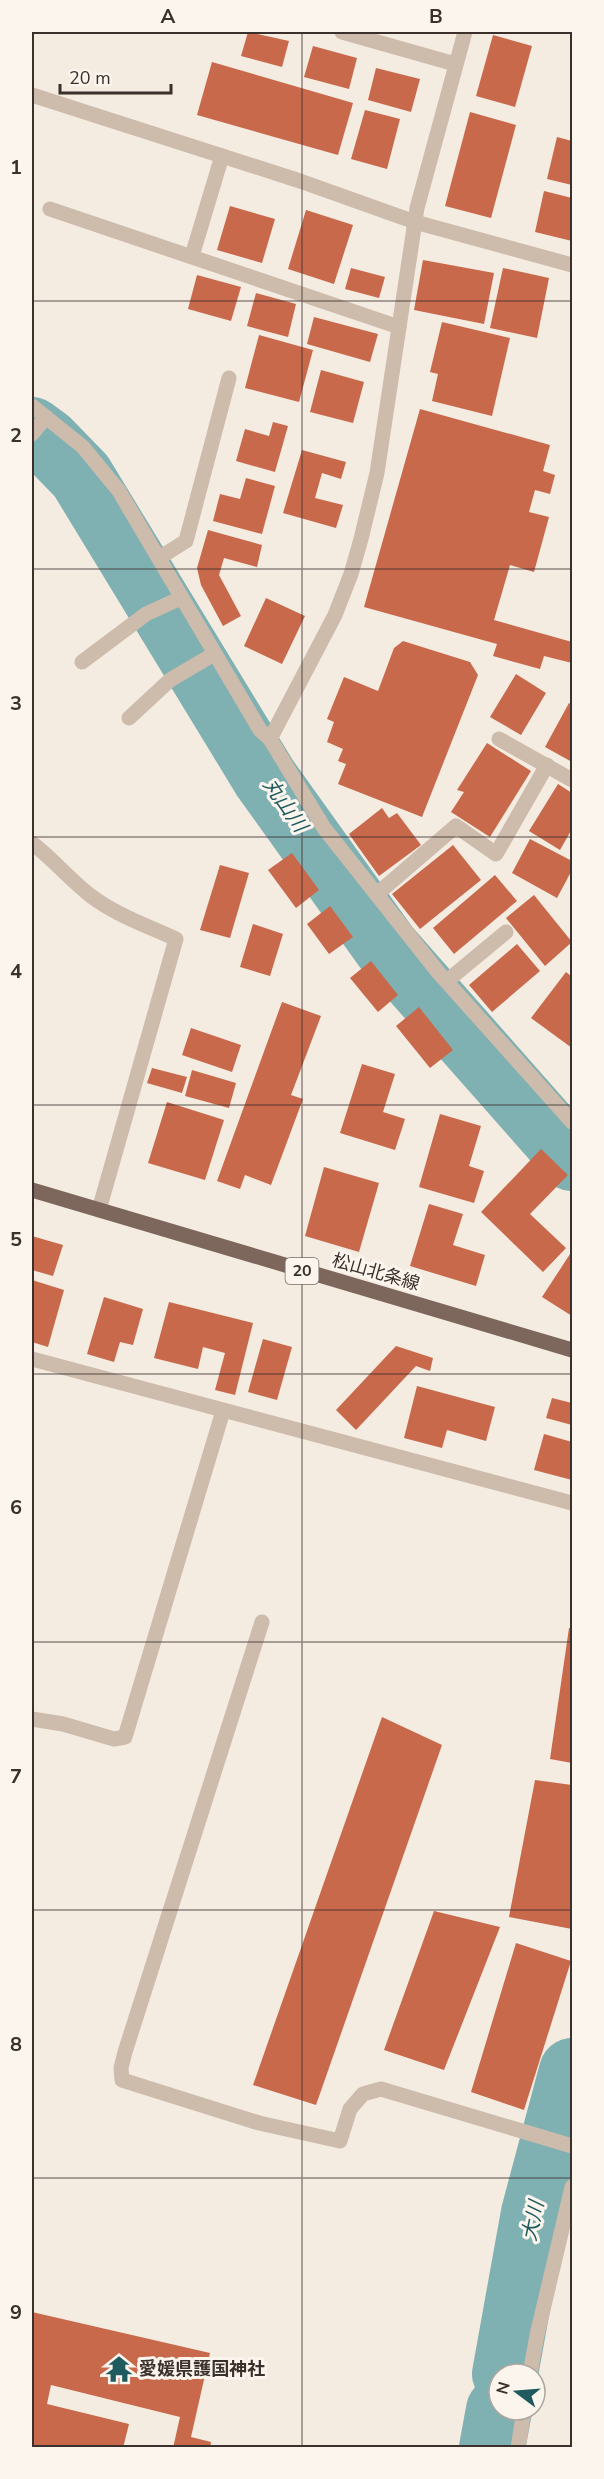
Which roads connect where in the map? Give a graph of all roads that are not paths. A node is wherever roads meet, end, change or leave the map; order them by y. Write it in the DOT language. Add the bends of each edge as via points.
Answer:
graph roads {
  1 [pos="342,32"];
  2 [pos="465,32"];
  3 [pos="455,64"];
  4 [pos="32,95"];
  5 [pos="222,156"];
  6 [pos="50,209"];
  7 [pos="416,222"];
  8 [pos="192,256"];
  9 [pos="573,265"];
  10 [pos="399,327"];
  11 [pos="229,378"];
  12 [pos="32,406"];
  13 [pos="45,418"];
  14 [pos="32,434"];
  15 [pos="159,558"];
  16 [pos="176,600"];
  17 [pos="209,657"];
  18 [pos="82,663"];
  19 [pos="129,718"];
  20 [pos="270,739"];
  21 [pos="499,739"];
  22 [pos="547,765"];
  23 [pos="573,780"];
  24 [pos="32,843"];
  25 [pos="377,894"];
  26 [pos="506,932"];
  27 [pos="447,981"];
  28 [pos="573,1122"];
  29 [pos="32,1190"];
  30 [pos="99,1210"];
  31 [pos="573,1350"];
  32 [pos="32,1359"];
  33 [pos="223,1411"];
  34 [pos="573,1503"];
  35 [pos="262,1622"];
  36 [pos="32,1719"];
  37 [pos="573,2146"];
  38 [pos="573,2187"];
  39 [pos="532,2362"];
  40 [pos="522,2422"];
  41 [pos="518,2448"];
  1 -- 3 [label="street"];
  2 -- 3 [label="street"];
  3 -- 7 [label="street"];
  4 -- 5 [label="street"];
  5 -- 7 [label="street"];
  5 -- 8 [label="street"];
  6 -- 8 [label="street"];
  7 -- 9 [label="street"];
  7 -- 10 [label="street"];
  8 -- 10 [label="street"];
  10 -- 20 [label="street" via="377,473 351,574"];
  11 -- 15 [label="street" via="186,541"];
  12 -- 13 [label="street"];
  13 -- 14 [label="street"];
  13 -- 15 [label="street" via="83,447 119,491"];
  15 -- 16 [label="street"];
  16 -- 17 [label="street"];
  16 -- 18 [label="street" via="146,614"];
  17 -- 19 [label="street" via="170,680"];
  17 -- 20 [label="street"];
  20 -- 25 [label="street" via="324,828"];
  21 -- 22 [label="street"];
  22 -- 23 [label="street"];
  22 -- 25 [label="street" via="496,854 456,826"];
  24 -- 30 [label="street" via="92,897 176,939"];
  25 -- 27 [label="street"];
  26 -- 27 [label="street"];
  27 -- 28 [label="street"];
  29 -- 30 [label="main road, 松山北条線 / 20"];
  30 -- 31 [label="main road, 松山北条線 / 20"];
  32 -- 33 [label="street"];
  33 -- 34 [label="street"];
  33 -- 36 [label="street" via="125,1737 114,1739"];
  35 -- 37 [label="street" via="125,2052 122,2080 260,2123 340,2141 350,2109 363,2094 381,2089"];
  38 -- 39 [label="street"];
  40 -- 41 [label="street"];
}
